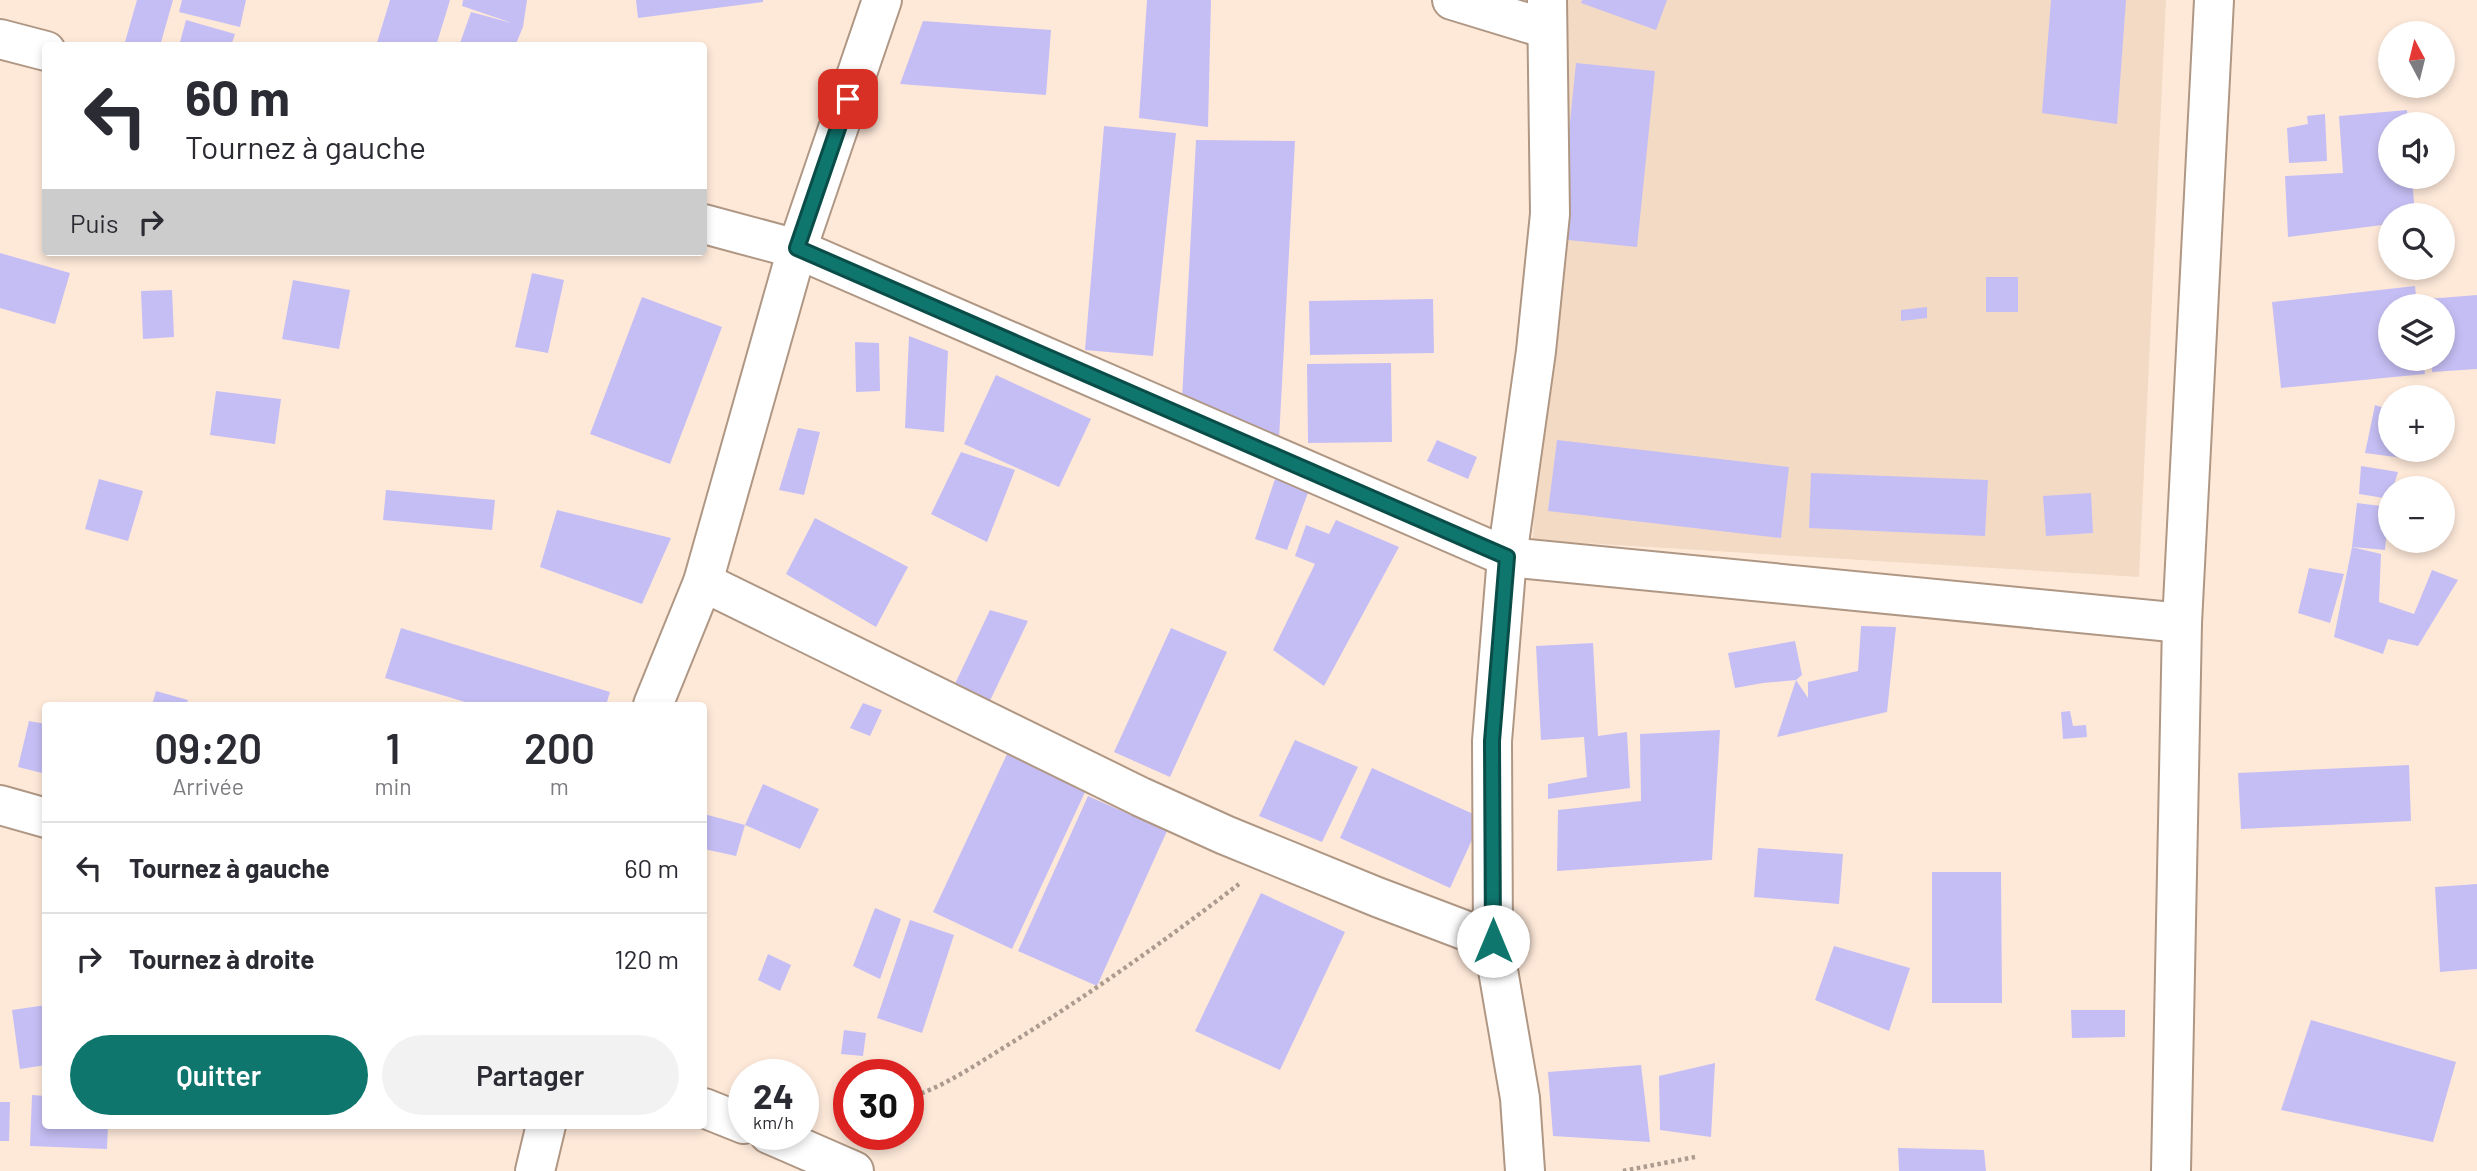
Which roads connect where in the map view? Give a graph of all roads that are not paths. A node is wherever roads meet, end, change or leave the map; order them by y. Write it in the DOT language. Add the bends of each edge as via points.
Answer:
graph roads {
  1 [pos="882,0"];
  2 [pos="1452,0"];
  3 [pos="2214,0"];
  4 [pos="1547,14"];
  5 [pos="0,39"];
  6 [pos="42,50"];
  7 [pos="707,225"];
  8 [pos="797,248"];
  9 [pos="1507,557"];
  10 [pos="703,582"];
  11 [pos="2182,623"];
  12 [pos="654,702"];
  13 [pos="0,805"];
  14 [pos="42,817"];
  15 [pos="1493,941"];
  16 [pos="707,1109"];
  17 [pos="728,1118"];
  18 [pos="545,1129"];
  19 [pos="805,1150"];
  20 [pos="534,1171"];
  21 [pos="853,1171"];
  22 [pos="1525,1171"];
  23 [pos="2171,1171"];
  1 -- 8 [label="street"];
  2 -- 4 [label="street"];
  3 -- 11 [label="street"];
  4 -- 9 [label="street" via="1550,214"];
  5 -- 6 [label="street"];
  7 -- 8 [label="street"];
  8 -- 9 [label="street"];
  8 -- 10 [label="street"];
  9 -- 11 [label="street"];
  9 -- 15 [label="street" via="1492,741"];
  10 -- 12 [label="street"];
  10 -- 15 [label="street" via="1224,835"];
  11 -- 23 [label="street"];
  13 -- 14 [label="street"];
  15 -- 22 [label="street" via="1520,1098"];
  16 -- 17 [label="street"];
  18 -- 20 [label="street"];
  19 -- 21 [label="street"];
}
